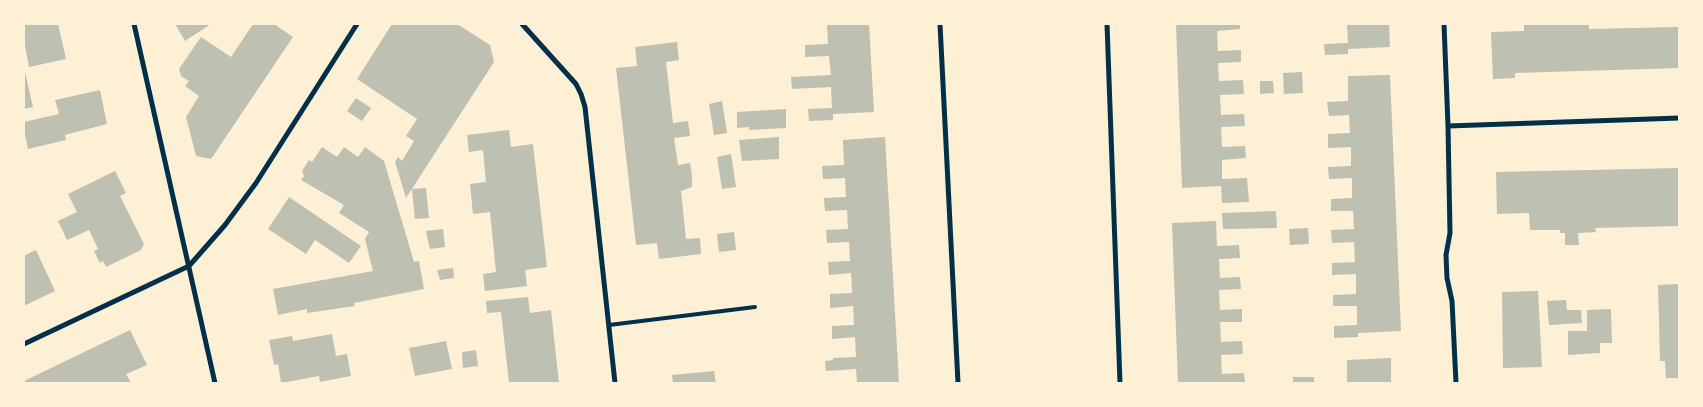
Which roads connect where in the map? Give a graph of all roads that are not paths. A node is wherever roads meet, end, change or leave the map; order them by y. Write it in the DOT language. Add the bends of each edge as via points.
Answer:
graph roads {
  1 [pos="134,24"];
  2 [pos="357,24"];
  3 [pos="522,24"];
  4 [pos="940,24"];
  5 [pos="1107,24"];
  6 [pos="1444,24"];
  7 [pos="1679,118"];
  8 [pos="1448,126"];
  9 [pos="189,266"];
  10 [pos="755,307"];
  11 [pos="609,325"];
  12 [pos="24,344"];
  13 [pos="215,383"];
  14 [pos="616,383"];
  15 [pos="958,383"];
  16 [pos="1120,383"];
  17 [pos="1456,383"];
  1 -- 9 [label="street"];
  2 -- 9 [label="street" via="256,183"];
  3 -- 11 [label="street" via="576,84 585,107"];
  4 -- 15 [label="street"];
  5 -- 16 [label="street"];
  6 -- 8 [label="street"];
  7 -- 8 [label="street"];
  8 -- 17 [label="street" via="1450,233 1446,255"];
  9 -- 12 [label="street"];
  9 -- 13 [label="street"];
  10 -- 11 [label="lane"];
  11 -- 14 [label="street"];
}
